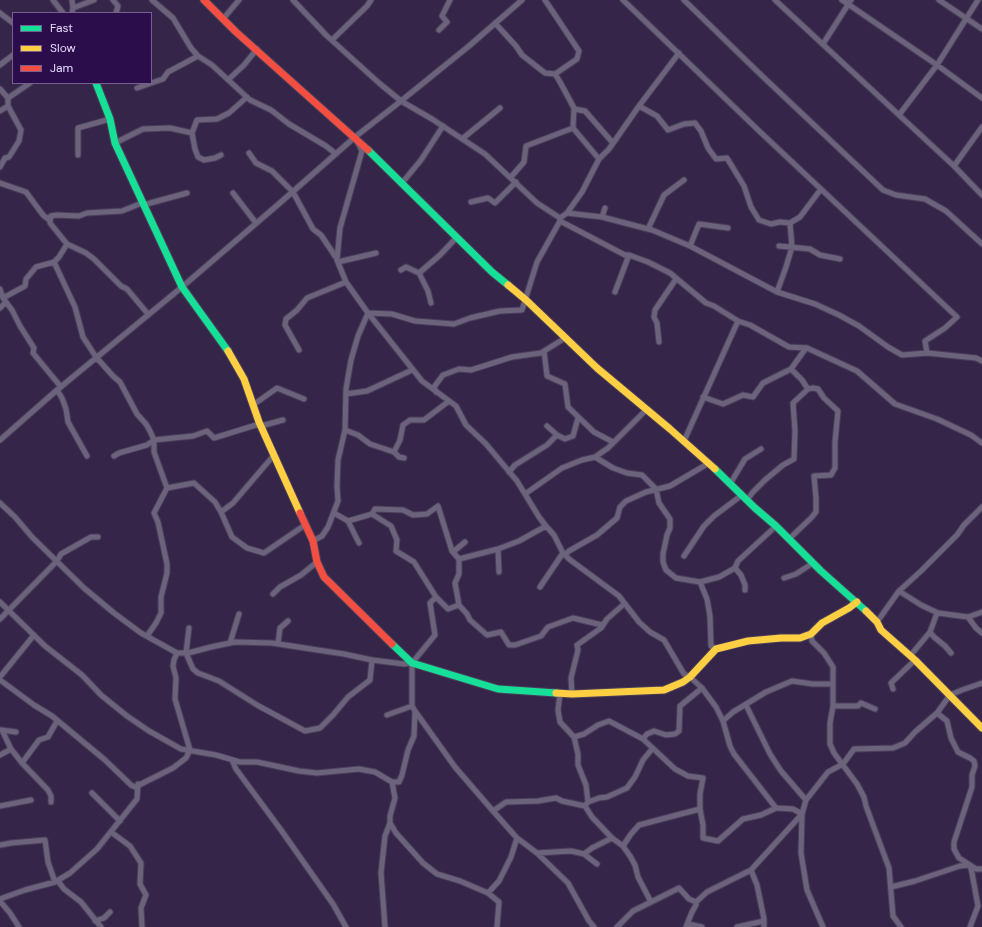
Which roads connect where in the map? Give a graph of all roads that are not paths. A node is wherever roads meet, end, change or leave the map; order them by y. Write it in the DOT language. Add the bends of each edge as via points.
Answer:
graph roads {
  1 [pos="53,0"];
  2 [pos="72,0"];
  3 [pos="94,0"];
  4 [pos="113,0"];
  5 [pos="152,0"];
  6 [pos="204,0"];
  7 [pos="238,0"];
  8 [pos="293,0"];
  9 [pos="371,0"];
  10 [pos="450,0"];
  11 [pos="522,0"];
  12 [pos="545,0"];
  13 [pos="624,0"];
  14 [pos="684,0"];
  15 [pos="775,0"];
  16 [pos="842,0"];
  17 [pos="939,0"];
  18 [pos="978,0"];
  19 [pos="849,2"];
  20 [pos="72,10"];
  21 [pos="62,12"];
  22 [pos="116,12"];
  23 [pos="0,13"];
  24 [pos="966,18"];
  25 [pos="223,19"];
  26 [pos="12,21"];
  27 [pos="496,23"];
  28 [pos="982,29"];
  29 [pos="439,30"];
  30 [pos="332,40"];
  31 [pos="823,44"];
  32 [pos="257,49"];
  33 [pos="679,53"];
  34 [pos="12,55"];
  35 [pos="198,56"];
  36 [pos="937,64"];
  37 [pos="0,65"];
  38 [pos="555,74"];
  39 [pos="229,80"];
  40 [pos="152,83"];
  41 [pos="29,84"];
  42 [pos="96,84"];
  43 [pos="149,84"];
  44 [pos="137,88"];
  45 [pos="0,89"];
  46 [pos="247,97"];
  47 [pos="8,98"];
  48 [pos="982,98"];
  49 [pos="402,101"];
  50 [pos="8,106"];
  51 [pos="639,106"];
  52 [pos="500,108"];
  53 [pos="574,110"];
  54 [pos="0,111"];
  55 [pos="899,115"];
  56 [pos="110,119"];
  57 [pos="443,126"];
  58 [pos="982,127"];
  59 [pos="573,128"];
  60 [pos="192,133"];
  61 [pos="355,137"];
  62 [pos="462,139"];
  63 [pos="115,143"];
  64 [pos="613,143"];
  65 [pos="249,153"];
  66 [pos="336,154"];
  67 [pos="78,155"];
  68 [pos="221,155"];
  69 [pos="599,159"];
  70 [pos="954,166"];
  71 [pos="0,167"];
  72 [pos="511,177"];
  73 [pos="684,180"];
  74 [pos="516,182"];
  75 [pos="0,183"];
  76 [pos="402,183"];
  77 [pos="821,189"];
  78 [pos="293,192"];
  79 [pos="187,193"];
  80 [pos="233,193"];
  81 [pos="982,195"];
  82 [pos="471,202"];
  83 [pos="142,204"];
  84 [pos="605,208"];
  85 [pos="566,213"];
  86 [pos="51,216"];
  87 [pos="602,217"];
  88 [pos="560,219"];
  89 [pos="256,223"];
  90 [pos="790,223"];
  91 [pos="728,228"];
  92 [pos="648,229"];
  93 [pos="457,237"];
  94 [pos="67,244"];
  95 [pos="982,244"];
  96 [pos="690,246"];
  97 [pos="779,246"];
  98 [pos="792,247"];
  99 [pos="376,254"];
  100 [pos="629,254"];
  101 [pos="840,259"];
  102 [pos="338,261"];
  103 [pos="54,262"];
  104 [pos="401,270"];
  105 [pos="419,273"];
  106 [pos="676,279"];
  107 [pos="346,282"];
  108 [pos="182,287"];
  109 [pos="0,289"];
  110 [pos="615,292"];
  111 [pos="777,292"];
  112 [pos="5,300"];
  113 [pos="526,300"];
  114 [pos="432,303"];
  115 [pos="0,308"];
  116 [pos="368,313"];
  117 [pos="148,314"];
  118 [pos="738,321"];
  119 [pos="565,338"];
  120 [pos="659,342"];
  121 [pos="806,348"];
  122 [pos="299,350"];
  123 [pos="544,351"];
  124 [pos="927,353"];
  125 [pos="96,357"];
  126 [pos="982,361"];
  127 [pos="791,369"];
  128 [pos="412,370"];
  129 [pos="59,388"];
  130 [pos="808,389"];
  131 [pos="436,392"];
  132 [pos="346,394"];
  133 [pos="704,398"];
  134 [pos="304,399"];
  135 [pos="449,401"];
  136 [pos="254,405"];
  137 [pos="647,409"];
  138 [pos="578,418"];
  139 [pos="284,420"];
  140 [pos="261,426"];
  141 [pos="547,426"];
  142 [pos="344,430"];
  143 [pos="557,435"];
  144 [pos="0,440"];
  145 [pos="154,440"];
  146 [pos="684,441"];
  147 [pos="613,442"];
  148 [pos="982,443"];
  149 [pos="761,449"];
  150 [pos="394,452"];
  151 [pos="274,455"];
  152 [pos="87,456"];
  153 [pos="114,456"];
  154 [pos="595,457"];
  155 [pos="404,458"];
  156 [pos="709,463"];
  157 [pos="509,472"];
  158 [pos="730,484"];
  159 [pos="167,488"];
  160 [pos="656,489"];
  161 [pos="525,494"];
  162 [pos="744,498"];
  163 [pos="0,503"];
  164 [pos="982,507"];
  165 [pos="221,512"];
  166 [pos="334,513"];
  167 [pos="372,514"];
  168 [pos="348,520"];
  169 [pos="305,525"];
  170 [pos="546,526"];
  171 [pos="776,526"];
  172 [pos="98,537"];
  173 [pos="789,539"];
  174 [pos="313,541"];
  175 [pos="465,542"];
  176 [pos="359,543"];
  177 [pos="498,549"];
  178 [pos="453,552"];
  179 [pos="564,554"];
  180 [pos="684,556"];
  181 [pos="459,559"];
  182 [pos="57,561"];
  183 [pos="317,562"];
  184 [pos="813,563"];
  185 [pos="735,568"];
  186 [pos="499,572"];
  187 [pos="784,578"];
  188 [pos="700,582"];
  189 [pos="540,587"];
  190 [pos="745,590"];
  191 [pos="899,591"];
  192 [pos="273,594"];
  193 [pos="436,597"];
  194 [pos="0,602"];
  195 [pos="857,602"];
  196 [pos="624,604"];
  197 [pos="459,605"];
  198 [pos="8,610"];
  199 [pos="982,612"];
  200 [pos="938,613"];
  201 [pos="239,614"];
  202 [pos="968,617"];
  203 [pos="0,619"];
  204 [pos="288,621"];
  205 [pos="877,622"];
  206 [pos="602,625"];
  207 [pos="189,628"];
  208 [pos="930,632"];
  209 [pos="982,633"];
  210 [pos="811,634"];
  211 [pos="34,635"];
  212 [pos="146,636"];
  213 [pos="230,643"];
  214 [pos="278,644"];
  215 [pos="716,649"];
  216 [pos="177,653"];
  217 [pos="186,653"];
  218 [pos="951,653"];
  219 [pos="912,658"];
  220 [pos="372,660"];
  221 [pos="412,662"];
  222 [pos="0,677"];
  223 [pos="690,677"];
  224 [pos="0,680"];
  225 [pos="833,684"];
  226 [pos="982,684"];
  227 [pos="702,688"];
  228 [pos="893,689"];
  229 [pos="560,693"];
  230 [pos="572,694"];
  231 [pos="950,695"];
  232 [pos="746,705"];
  233 [pos="833,706"];
  234 [pos="413,709"];
  235 [pos="875,709"];
  236 [pos="937,713"];
  237 [pos="387,715"];
  238 [pos="723,720"];
  239 [pos="57,721"];
  240 [pos="982,728"];
  241 [pos="1,730"];
  242 [pos="16,732"];
  243 [pos="574,738"];
  244 [pos="642,739"];
  245 [pos="11,749"];
  246 [pos="652,749"];
  247 [pos="190,750"];
  248 [pos="0,755"];
  249 [pos="232,760"];
  250 [pos="22,763"];
  251 [pos="843,764"];
  252 [pos="392,782"];
  253 [pos="138,784"];
  254 [pos="92,793"];
  255 [pos="31,800"];
  256 [pos="806,800"];
  257 [pos="51,802"];
  258 [pos="587,804"];
  259 [pos="0,806"];
  260 [pos="776,808"];
  261 [pos="700,809"];
  262 [pos="493,812"];
  263 [pos="802,814"];
  264 [pos="120,821"];
  265 [pos="390,823"];
  266 [pos="111,832"];
  267 [pos="517,838"];
  268 [pos="612,838"];
  269 [pos="0,845"];
  270 [pos="623,846"];
  271 [pos="537,853"];
  272 [pos="584,854"];
  273 [pos="597,864"];
  274 [pos="970,865"];
  275 [pos="982,869"];
  276 [pos="751,870"];
  277 [pos="57,882"];
  278 [pos="891,887"];
  279 [pos="488,893"];
  280 [pos="0,900"];
  281 [pos="651,902"];
  282 [pos="696,902"];
  283 [pos="980,907"];
  284 [pos="110,912"];
  285 [pos="764,920"];
  286 [pos="96,921"];
  287 [pos="687,925"];
  288 [pos="19,927"];
  289 [pos="101,927"];
  290 [pos="142,927"];
  291 [pos="346,927"];
  292 [pos="385,927"];
  293 [pos="497,927"];
  294 [pos="594,927"];
  295 [pos="617,927"];
  296 [pos="702,927"];
  297 [pos="737,927"];
  298 [pos="764,927"];
  299 [pos="822,927"];
  300 [pos="901,927"];
  301 [pos="970,927"];
  1 -- 21 [label="street"];
  2 -- 20 [label="street"];
  3 -- 20 [label="street"];
  4 -- 22 [label="street" via="118,6"];
  5 -- 35 [label="street" via="173,18"];
  6 -- 25 [label="street"];
  7 -- 25 [label="street"];
  8 -- 30 [label="street"];
  9 -- 30 [label="street"];
  10 -- 29 [label="street" via="442,16 447,22"];
  11 -- 27 [label="street"];
  12 -- 38 [label="street" via="579,51 577,59"];
  13 -- 33 [label="street"];
  14 -- 95 [label="street" via="883,190 896,195 925,198 946,212"];
  15 -- 31 [label="street"];
  16 -- 19 [label="street"];
  17 -- 24 [label="street"];
  18 -- 24 [label="street"];
  19 -- 31 [label="street"];
  19 -- 36 [label="street"];
  23 -- 26 [label="street"];
  24 -- 28 [label="street"];
  24 -- 36 [label="street"];
  25 -- 32 [label="street"];
  27 -- 38 [label="street" via="522,55 545,73"];
  27 -- 49 [label="street"];
  30 -- 49 [label="street"];
  31 -- 55 [label="street"];
  32 -- 39 [label="street"];
  32 -- 61 [label="street"];
  33 -- 51 [label="street"];
  33 -- 77 [label="street"];
  34 -- 37 [label="street"];
  35 -- 39 [label="street"];
  35 -- 40 [label="street" via="168,72 163,79"];
  36 -- 48 [label="street"];
  36 -- 55 [label="street"];
  38 -- 53 [label="street"];
  39 -- 46 [label="street"];
  41 -- 47 [label="street"];
  42 -- 56 [label="street"];
  43 -- 44 [label="street"];
  45 -- 47 [label="street"];
  46 -- 60 [label="street" via="229,113 217,119 197,120"];
  46 -- 66 [label="street" via="272,110"];
  47 -- 50 [label="street"];
  49 -- 57 [label="street"];
  49 -- 61 [label="street"];
  50 -- 54 [label="street"];
  50 -- 71 [label="street" via="21,130 19,141"];
  51 -- 64 [label="street"];
  51 -- 90 [label="street" via="657,116 668,130 695,123 716,159 727,158 744,186 751,207 759,220 771,224"];
  52 -- 62 [label="street"];
  53 -- 59 [label="street"];
  53 -- 64 [label="street" via="585,111"];
  55 -- 70 [label="street"];
  56 -- 63 [label="street"];
  56 -- 67 [label="street" via="78,128"];
  57 -- 62 [label="street"];
  57 -- 76 [label="street"];
  58 -- 70 [label="street"];
  59 -- 69 [label="street"];
  59 -- 72 [label="street" via="526,146 524,162"];
  60 -- 63 [label="street" via="170,128 143,129"];
  60 -- 68 [label="street" via="198,157 204,160"];
  61 -- 66 [label="street"];
  61 -- 76 [label="street"];
  61 -- 102 [label="street" via="362,151 340,228"];
  62 -- 72 [label="street" via="486,154"];
  63 -- 83 [label="street"];
  64 -- 69 [label="street"];
  65 -- 78 [label="street" via="256,163 272,171"];
  66 -- 78 [label="street"];
  69 -- 85 [label="street" via="582,192"];
  70 -- 81 [label="street"];
  72 -- 74 [label="street"];
  73 -- 92 [label="street" via="664,195"];
  74 -- 82 [label="street" via="495,204 488,198"];
  74 -- 88 [label="street" via="537,203"];
  75 -- 86 [label="street" via="26,192 48,219"];
  76 -- 93 [label="street"];
  77 -- 90 [label="street" via="800,217"];
  77 -- 124 [label="street" via="957,317 925,341"];
  78 -- 89 [label="street"];
  78 -- 102 [label="street" via="313,229"];
  79 -- 83 [label="street"];
  80 -- 89 [label="street"];
  83 -- 86 [label="street" via="122,211"];
  83 -- 108 [label="street"];
  84 -- 87 [label="street"];
  85 -- 87 [label="street"];
  85 -- 88 [label="street"];
  86 -- 94 [label="street" via="50,223"];
  87 -- 92 [label="street"];
  88 -- 100 [label="street" via="625,255"];
  88 -- 113 [label="street" via="537,262"];
  89 -- 108 [label="street"];
  90 -- 98 [label="street"];
  91 -- 96 [label="street" via="699,224"];
  92 -- 96 [label="street"];
  93 -- 105 [label="street"];
  93 -- 113 [label="street" via="492,272"];
  94 -- 103 [label="street"];
  94 -- 117 [label="street" via="94,259"];
  96 -- 111 [label="street"];
  97 -- 98 [label="street"];
  98 -- 101 [label="street" via="810,249 820,255"];
  98 -- 111 [label="street"];
  99 -- 102 [label="street"];
  100 -- 106 [label="street" via="670,273"];
  100 -- 110 [label="street"];
  102 -- 107 [label="street"];
  103 -- 112 [label="street" via="36,267 26,279 25,286"];
  103 -- 125 [label="street" via="76,307 83,337"];
  104 -- 105 [label="street" via="406,267"];
  105 -- 114 [label="street"];
  106 -- 118 [label="street" via="706,303"];
  106 -- 120 [label="street" via="655,310"];
  107 -- 116 [label="street"];
  107 -- 122 [label="street" via="307,298 286,319 285,325"];
  108 -- 117 [label="street"];
  108 -- 136 [label="street" via="228,350 244,379"];
  109 -- 112 [label="street"];
  111 -- 124 [label="street" via="815,304 838,315 902,355"];
  112 -- 115 [label="street"];
  112 -- 129 [label="street" via="34,348 33,354"];
  113 -- 116 [label="street" via="522,310 500,311 454,324 415,321 392,314"];
  113 -- 119 [label="street"];
  116 -- 128 [label="street"];
  116 -- 132 [label="street" via="351,360"];
  117 -- 125 [label="street"];
  118 -- 121 [label="street" via="789,346"];
  118 -- 133 [label="street"];
  119 -- 123 [label="street"];
  119 -- 137 [label="street" via="596,368"];
  121 -- 127 [label="street"];
  121 -- 148 [label="street" via="857,371 895,404 972,435"];
  123 -- 131 [label="street" via="512,357 471,370 459,369 443,375 434,387"];
  123 -- 138 [label="street" via="547,376 565,384 568,407"];
  124 -- 126 [label="street" via="976,358"];
  125 -- 129 [label="street"];
  125 -- 145 [label="street" via="120,382"];
  127 -- 130 [label="street"];
  127 -- 133 [label="street" via="763,383 753,397 743,395 723,404"];
  128 -- 131 [label="street"];
  128 -- 132 [label="street" via="367,391"];
  129 -- 144 [label="street"];
  129 -- 152 [label="street" via="68,422"];
  130 -- 162 [label="street" via="793,403 794,459"];
  130 -- 173 [label="street" via="818,389 838,410 835,468 831,475 814,476 816,512"];
  131 -- 135 [label="street"];
  132 -- 142 [label="street"];
  133 -- 146 [label="street"];
  134 -- 136 [label="street" via="277,388"];
  135 -- 150 [label="street" via="424,420 410,420 403,425"];
  135 -- 157 [label="street" via="456,406 466,425"];
  136 -- 140 [label="street"];
  137 -- 146 [label="street"];
  137 -- 147 [label="street"];
  138 -- 143 [label="street" via="573,436 565,438"];
  138 -- 147 [label="street" via="594,432"];
  139 -- 140 [label="street"];
  140 -- 145 [label="street" via="256,425 214,438 206,431 192,436"];
  140 -- 151 [label="street"];
  141 -- 143 [label="street"];
  142 -- 150 [label="street" via="358,435 370,444"];
  142 -- 166 [label="street" via="338,460 338,501"];
  143 -- 157 [label="street"];
  145 -- 153 [label="street"];
  145 -- 159 [label="street" via="154,452"];
  146 -- 156 [label="street"];
  147 -- 154 [label="street"];
  149 -- 158 [label="street" via="745,459"];
  150 -- 155 [label="street"];
  151 -- 165 [label="street" via="233,503"];
  151 -- 169 [label="street"];
  154 -- 160 [label="street" via="626,473 642,475"];
  154 -- 161 [label="street" via="562,468"];
  156 -- 158 [label="street"];
  156 -- 160 [label="street" via="670,486"];
  157 -- 161 [label="street"];
  158 -- 162 [label="street"];
  159 -- 165 [label="street" via="194,483 216,502"];
  159 -- 212 [label="street" via="154,513 167,564 165,586 161,613"];
  160 -- 179 [label="street" via="626,500 620,507 617,518 597,535"];
  160 -- 188 [label="street" via="659,503 670,519 663,554 666,570 676,578"];
  161 -- 170 [label="street"];
  162 -- 171 [label="street"];
  162 -- 180 [label="street" via="714,516"];
  163 -- 182 [label="street"];
  164 -- 191 [label="street" via="921,572"];
  165 -- 169 [label="street" via="232,537 247,548 264,553"];
  166 -- 168 [label="street"];
  166 -- 174 [label="street" via="322,536"];
  167 -- 168 [label="street"];
  167 -- 178 [label="street" via="375,509 403,510 413,515 427,514 438,506 446,537"];
  167 -- 193 [label="street" via="391,526 397,540 396,551 414,562"];
  168 -- 176 [label="street"];
  169 -- 174 [label="street"];
  170 -- 177 [label="street"];
  170 -- 179 [label="street"];
  171 -- 173 [label="street"];
  171 -- 185 [label="street" via="738,562"];
  172 -- 182 [label="street" via="90,537 61,554"];
  173 -- 184 [label="street"];
  174 -- 183 [label="street"];
  175 -- 178 [label="street"];
  177 -- 181 [label="street"];
  177 -- 186 [label="street"];
  178 -- 181 [label="street"];
  179 -- 189 [label="street"];
  179 -- 196 [label="street" via="619,596"];
  181 -- 197 [label="street" via="459,574 455,583"];
  182 -- 198 [label="street"];
  182 -- 212 [label="street" via="84,588"];
  183 -- 192 [label="street"];
  183 -- 221 [label="street" via="324,577"];
  184 -- 187 [label="street"];
  184 -- 195 [label="street"];
  185 -- 188 [label="street" via="712,580"];
  185 -- 190 [label="street" via="743,580"];
  188 -- 215 [label="street" via="710,616 711,646"];
  191 -- 200 [label="street"];
  191 -- 205 [label="street"];
  193 -- 197 [label="street" via="448,609"];
  193 -- 221 [label="street" via="430,603 435,635"];
  194 -- 198 [label="street"];
  195 -- 205 [label="street"];
  195 -- 210 [label="street" via="822,622"];
  196 -- 206 [label="street"];
  196 -- 223 [label="street" via="650,632 664,640 680,670"];
  197 -- 206 [label="street" via="470,620 487,635 501,632 510,645 541,636 548,627 573,618"];
  198 -- 203 [label="street"];
  198 -- 211 [label="street"];
  199 -- 202 [label="street"];
  200 -- 202 [label="street"];
  200 -- 208 [label="street"];
  201 -- 213 [label="street"];
  202 -- 209 [label="street"];
  204 -- 214 [label="street" via="280,628"];
  205 -- 219 [label="street" via="881,630"];
  206 -- 230 [label="street" via="578,645 571,678"];
  207 -- 217 [label="street"];
  208 -- 218 [label="street"];
  208 -- 219 [label="street"];
  210 -- 215 [label="street" via="800,638 748,641"];
  210 -- 225 [label="street" via="812,642 824,653 833,668"];
  211 -- 222 [label="street"];
  211 -- 247 [label="street" via="127,716 181,749"];
  212 -- 216 [label="street"];
  213 -- 214 [label="street"];
  213 -- 217 [label="street"];
  214 -- 220 [label="street"];
  215 -- 223 [label="street"];
  216 -- 217 [label="street"];
  216 -- 247 [label="street" via="173,666 176,678 175,699"];
  217 -- 220 [label="street" via="193,669 198,673 219,681 256,705 305,731 320,728 348,697 370,680"];
  219 -- 228 [label="street" via="891,683"];
  219 -- 231 [label="street"];
  220 -- 221 [label="street" via="404,664"];
  221 -- 229 [label="street" via="498,689"];
  221 -- 234 [label="street"];
  223 -- 227 [label="street"];
  223 -- 230 [label="street" via="664,690"];
  224 -- 239 [label="street"];
  225 -- 232 [label="street" via="792,681 766,692"];
  225 -- 233 [label="street"];
  226 -- 231 [label="street"];
  227 -- 238 [label="street"];
  227 -- 244 [label="street" via="680,706 679,731 666,735 654,731"];
  229 -- 230 [label="street"];
  229 -- 243 [label="street" via="560,722"];
  231 -- 236 [label="street"];
  231 -- 240 [label="street"];
  232 -- 238 [label="street"];
  232 -- 256 [label="street" via="780,770"];
  233 -- 235 [label="street" via="861,704"];
  233 -- 251 [label="street" via="830,744"];
  234 -- 237 [label="street"];
  234 -- 252 [label="street" via="414,736 399,782"];
  234 -- 262 [label="street"];
  236 -- 251 [label="street" via="905,743 893,748 854,749"];
  236 -- 274 [label="street" via="947,721 950,738 958,752 974,761 972,787 954,842 954,849 959,858"];
  238 -- 260 [label="street" via="734,754"];
  239 -- 250 [label="street" via="48,737 39,740"];
  239 -- 253 [label="street" via="131,785 135,787"];
  241 -- 242 [label="street"];
  241 -- 245 [label="street"];
  243 -- 244 [label="street" via="609,721"];
  243 -- 258 [label="street" via="578,765 586,785"];
  244 -- 246 [label="street"];
  245 -- 248 [label="street"];
  245 -- 250 [label="street"];
  246 -- 258 [label="street" via="627,788"];
  246 -- 261 [label="street" via="688,776 703,778"];
  247 -- 249 [label="street"];
  247 -- 253 [label="street" via="186,758 173,768"];
  249 -- 252 [label="street" via="317,773 359,769 375,772"];
  249 -- 291 [label="street" via="333,904"];
  250 -- 257 [label="street" via="48,790"];
  251 -- 256 [label="street" via="828,772"];
  251 -- 278 [label="street" via="864,797 889,868"];
  252 -- 265 [label="street" via="395,798"];
  253 -- 264 [label="street" via="137,799"];
  254 -- 264 [label="street"];
  255 -- 259 [label="street"];
  256 -- 263 [label="street"];
  258 -- 262 [label="street" via="556,798 506,802"];
  258 -- 268 [label="street" via="592,817"];
  260 -- 261 [label="street" via="743,819 718,841 702,838"];
  260 -- 263 [label="street"];
  261 -- 270 [label="street" via="639,825"];
  262 -- 267 [label="street"];
  263 -- 276 [label="street"];
  263 -- 299 [label="street" via="801,853 807,890"];
  264 -- 266 [label="street"];
  265 -- 279 [label="street" via="423,863 437,874"];
  265 -- 292 [label="street" via="385,836 381,873"];
  266 -- 277 [label="street" via="84,861"];
  266 -- 290 [label="street" via="130,846 141,863 140,884 146,895 141,908"];
  267 -- 271 [label="street"];
  267 -- 279 [label="street" via="499,881"];
  268 -- 270 [label="street"];
  268 -- 272 [label="street"];
  269 -- 277 [label="street" via="45,840 48,862"];
  270 -- 281 [label="street" via="635,865 638,877"];
  271 -- 272 [label="street" via="571,851"];
  271 -- 294 [label="street" via="568,883"];
  272 -- 273 [label="street"];
  274 -- 275 [label="street"];
  274 -- 278 [label="street"];
  274 -- 283 [label="street"];
  276 -- 282 [label="street" via="707,892"];
  276 -- 285 [label="street" via="757,885"];
  277 -- 280 [label="street" via="25,890"];
  277 -- 286 [label="street" via="81,902"];
  278 -- 300 [label="street" via="893,916"];
  279 -- 293 [label="street" via="499,902"];
  280 -- 288 [label="street"];
  281 -- 282 [label="street" via="679,888 689,899"];
  281 -- 295 [label="street" via="634,912"];
  282 -- 287 [label="street"];
  283 -- 301 [label="street"];
  284 -- 286 [label="street"];
  285 -- 297 [label="street"];
  285 -- 298 [label="street"];
  286 -- 289 [label="street"];
  287 -- 296 [label="street"];
}
